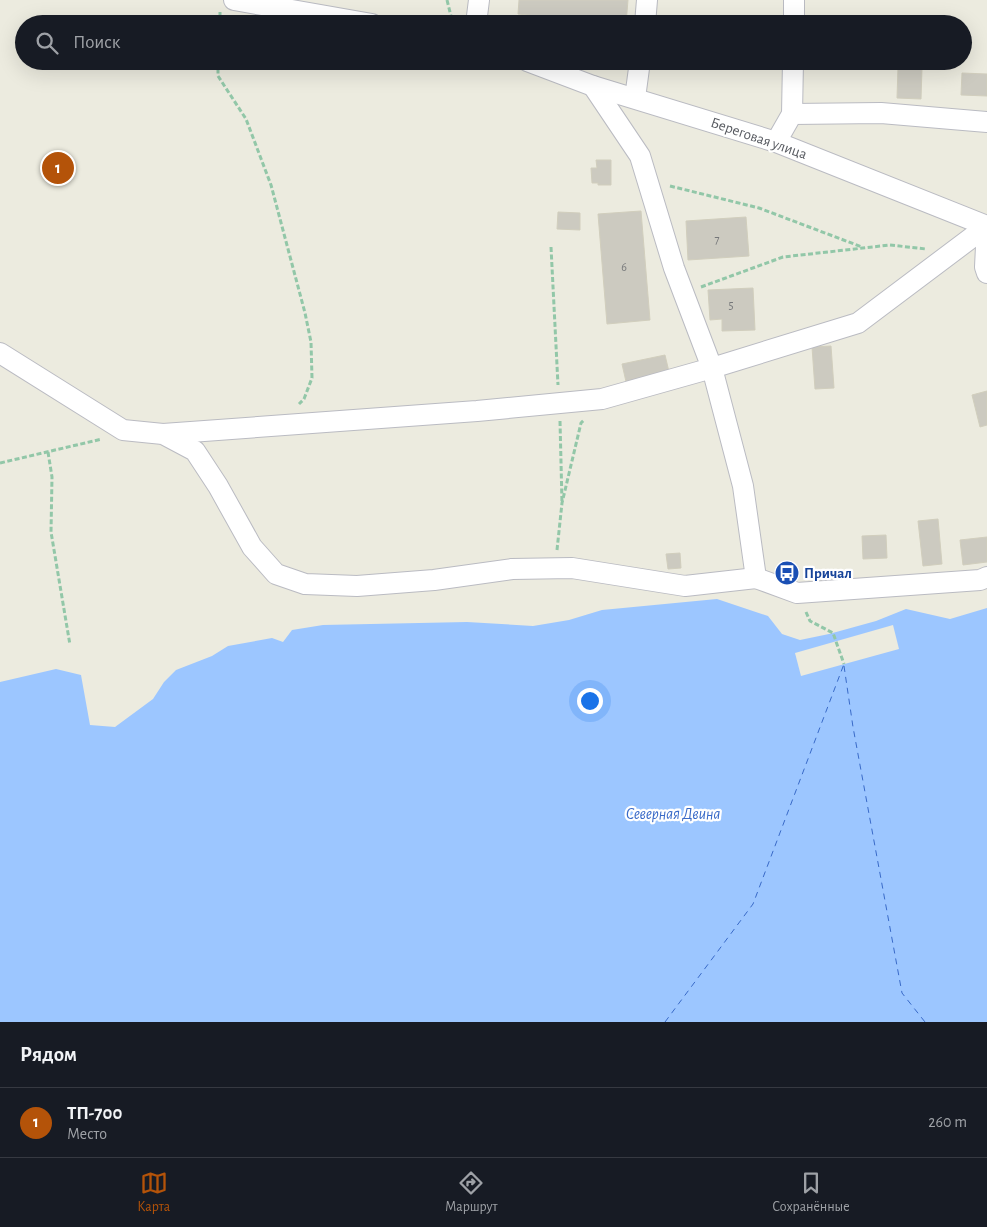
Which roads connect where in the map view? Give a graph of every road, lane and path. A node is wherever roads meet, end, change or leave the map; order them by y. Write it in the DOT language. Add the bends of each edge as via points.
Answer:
graph roads {
  1 [pos="234,0"];
  2 [pos="447,0"];
  3 [pos="479,0"];
  4 [pos="648,0"];
  5 [pos="794,0"];
  6 [pos="320,15"];
  7 [pos="451,15"];
  8 [pos="477,15"];
  9 [pos="646,15"];
  10 [pos="794,15"];
  11 [pos="218,70"];
  12 [pos="551,70"];
  13 [pos="639,70"];
  14 [pos="793,70"];
  15 [pos="593,86"];
  16 [pos="635,98"];
  17 [pos="792,114"];
  18 [pos="987,122"];
  19 [pos="776,142"];
  20 [pos="648,181"];
  21 [pos="987,226"];
  22 [pos="551,247"];
  23 [pos="864,248"];
  24 [pos="952,252"];
  25 [pos="987,273"];
  26 [pos="684,294"];
  27 [pos="0,353"];
  28 [pos="712,368"];
  29 [pos="602,398"];
  30 [pos="559,403"];
  31 [pos="274,426"];
  32 [pos="123,430"];
  33 [pos="162,434"];
  34 [pos="48,452"];
  35 [pos="0,463"];
  36 [pos="562,503"];
  37 [pos="556,568"];
  38 [pos="987,577"];
  39 [pos="756,578"];
  40 [pos="810,621"];
  41 [pos="70,646"];
  42 [pos="844,664"];
  1 -- 6 [label="street"];
  2 -- 7 [label="path"];
  3 -- 8 [label="street"];
  4 -- 9 [label="street"];
  5 -- 10 [label="street"];
  11 -- 31 [label="path" via="218,76 246,119 270,185 312,342 312,378 304,400"];
  12 -- 15 [label="street, Береговая улица"];
  13 -- 16 [label="street"];
  14 -- 17 [label="street"];
  15 -- 16 [label="street, Береговая улица"];
  15 -- 20 [label="street" via="640,156"];
  16 -- 19 [label="street, Береговая улица"];
  17 -- 18 [label="street" via="880,113"];
  17 -- 19 [label="street"];
  19 -- 21 [label="street, Береговая улица"];
  20 -- 23 [label="path" via="759,208"];
  20 -- 26 [label="street"];
  21 -- 24 [label="street"];
  21 -- 25 [label="street"];
  22 -- 30 [label="path"];
  23 -- 24 [label="path" via="890,245"];
  23 -- 26 [label="path" via="783,257"];
  24 -- 28 [label="street" via="858,322"];
  26 -- 28 [label="street"];
  27 -- 32 [label="street"];
  28 -- 29 [label="street"];
  28 -- 39 [label="street" via="743,486"];
  29 -- 30 [label="street"];
  29 -- 36 [label="path" via="581,423"];
  30 -- 31 [label="street"];
  30 -- 36 [label="path"];
  31 -- 33 [label="street"];
  32 -- 33 [label="street"];
  32 -- 34 [label="path" via="96,442"];
  33 -- 37 [label="street" via="194,451 252,547 276,574 305,584 357,586 434,580 512,568"];
  34 -- 35 [label="path"];
  34 -- 41 [label="path" via="52,477 51,532"];
  36 -- 37 [label="path"];
  37 -- 39 [label="street" via="685,586"];
  38 -- 39 [label="street" via="797,594"];
  40 -- 42 [label="path" via="833,632"];
}
